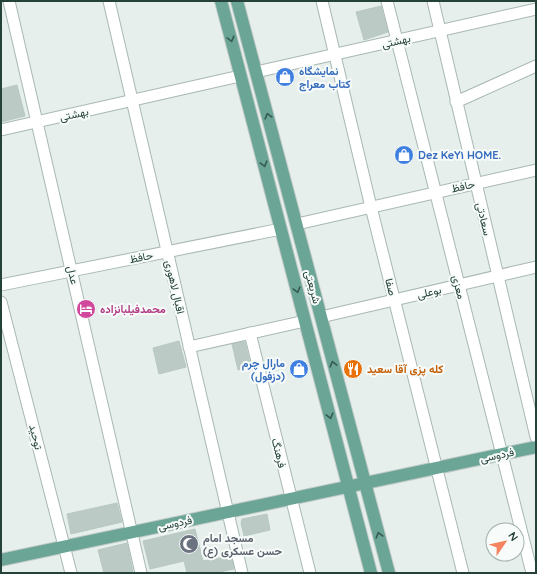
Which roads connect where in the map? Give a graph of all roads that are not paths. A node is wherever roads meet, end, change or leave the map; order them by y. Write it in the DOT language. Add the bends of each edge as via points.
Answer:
graph roads {
  1 [pos="9,1"];
  2 [pos="109,1"];
  3 [pos="221,1"];
  4 [pos="237,1"];
  5 [pos="322,1"];
  6 [pos="387,1"];
  7 [pos="432,1"];
  8 [pos="536,9"];
  9 [pos="440,31"];
  10 [pos="397,40"];
  11 [pos="334,55"];
  12 [pos="536,66"];
  13 [pos="256,72"];
  14 [pos="240,76"];
  15 [pos="132,101"];
  16 [pos="456,102"];
  17 [pos="37,122"];
  18 [pos="1,130"];
  19 [pos="536,170"];
  20 [pos="476,184"];
  21 [pos="436,193"];
  22 [pos="371,207"];
  23 [pos="297,224"];
  24 [pos="281,229"];
  25 [pos="167,252"];
  26 [pos="536,268"];
  27 [pos="72,271"];
  28 [pos="498,276"];
  29 [pos="1,285"];
  30 [pos="459,285"];
  31 [pos="395,300"];
  32 [pos="1,302"];
  33 [pos="321,318"];
  34 [pos="305,321"];
  35 [pos="250,333"];
  36 [pos="190,347"];
  37 [pos="536,437"];
  38 [pos="536,447"];
  39 [pos="502,454"];
  40 [pos="436,468"];
  41 [pos="365,483"];
  42 [pos="348,486"];
  43 [pos="290,498"];
  44 [pos="228,512"];
  45 [pos="132,532"];
  46 [pos="64,547"];
  47 [pos="1,560"];
  48 [pos="71,573"];
  49 [pos="141,573"];
  50 [pos="242,573"];
  51 [pos="310,573"];
  52 [pos="371,573"];
  53 [pos="389,573"];
  54 [pos="462,573"];
  55 [pos="532,573"];
  1 -- 17 [label="street, عدل"];
  2 -- 15 [label="street, اقبال لاهوری"];
  3 -- 14 [label="main road, شریعتی, one-way"];
  4 -- 13 [label="main road, شریعتی"];
  5 -- 11 [label="street, صفا"];
  6 -- 10 [label="street, معزی"];
  7 -- 9 [label="street, سعادتی"];
  8 -- 9 [label="street, بهشتی"];
  9 -- 10 [label="street, بهشتی"];
  9 -- 16 [label="street, سعادتی"];
  10 -- 11 [label="street, بهشتی"];
  10 -- 21 [label="street, معزی"];
  11 -- 13 [label="street, بهشتی"];
  11 -- 22 [label="street, صفا"];
  12 -- 16 [label="street"];
  23 -- 13 [label="main road, شریعتی, one-way"];
  14 -- 15 [label="street, بهشتی"];
  14 -- 24 [label="main road, شریعتی, one-way"];
  15 -- 17 [label="street, بهشتی"];
  15 -- 25 [label="street, اقبال لاهوری"];
  16 -- 20 [label="street, سعادتی"];
  17 -- 18 [label="street, بهشتی"];
  17 -- 27 [label="street, عدل"];
  19 -- 20 [label="street, حافظ"];
  20 -- 21 [label="street, حافظ"];
  20 -- 28 [label="street, سعادتی"];
  21 -- 22 [label="street, حافظ"];
  21 -- 30 [label="street, معزی"];
  22 -- 23 [label="street, حافظ"];
  22 -- 31 [label="street, صفا"];
  23 -- 33 [label="main road, شریعتی"];
  24 -- 25 [label="street, حافظ"];
  24 -- 34 [label="main road, شریعتی, one-way"];
  25 -- 27 [label="street, حافظ"];
  25 -- 36 [label="street, اقبال لاهوری"];
  26 -- 28 [label="street, بوعلی"];
  27 -- 29 [label="street, حافظ"];
  27 -- 45 [label="street, عدل"];
  28 -- 30 [label="street, بوعلی"];
  28 -- 37 [label="street, سعادتی"];
  30 -- 31 [label="street, بوعلی"];
  30 -- 39 [label="street, معزی"];
  31 -- 33 [label="street, بوعلی"];
  31 -- 40 [label="street, صفا"];
  32 -- 46 [label="street, توحید"];
  41 -- 33 [label="main road, شریعتی, one-way"];
  34 -- 35 [label="street"];
  34 -- 42 [label="main road, شریعتی, one-way"];
  35 -- 36 [label="street"];
  35 -- 43 [label="street, فرهنگ"];
  36 -- 44 [label="street, اقبال لاهوری"];
  38 -- 39 [label="main road, فردوسی"];
  39 -- 40 [label="main road, فردوسی"];
  39 -- 55 [label="street, معزی"];
  40 -- 41 [label="main road, فردوسی"];
  40 -- 54 [label="street, صفا"];
  41 -- 42 [label="main road, فردوسی"];
  53 -- 41 [label="main road, شریعتی, one-way"];
  42 -- 43 [label="main road, فردوسی"];
  42 -- 52 [label="main road, شریعتی"];
  43 -- 44 [label="main road, فردوسی"];
  43 -- 51 [label="street, فرهنگ"];
  44 -- 45 [label="main road, فردوسی"];
  44 -- 50 [label="street, اقبال لاهوری"];
  45 -- 46 [label="main road, فردوسی"];
  45 -- 49 [label="street, عدل"];
  46 -- 47 [label="main road, فردوسی"];
  46 -- 48 [label="street, توحید"];
}
